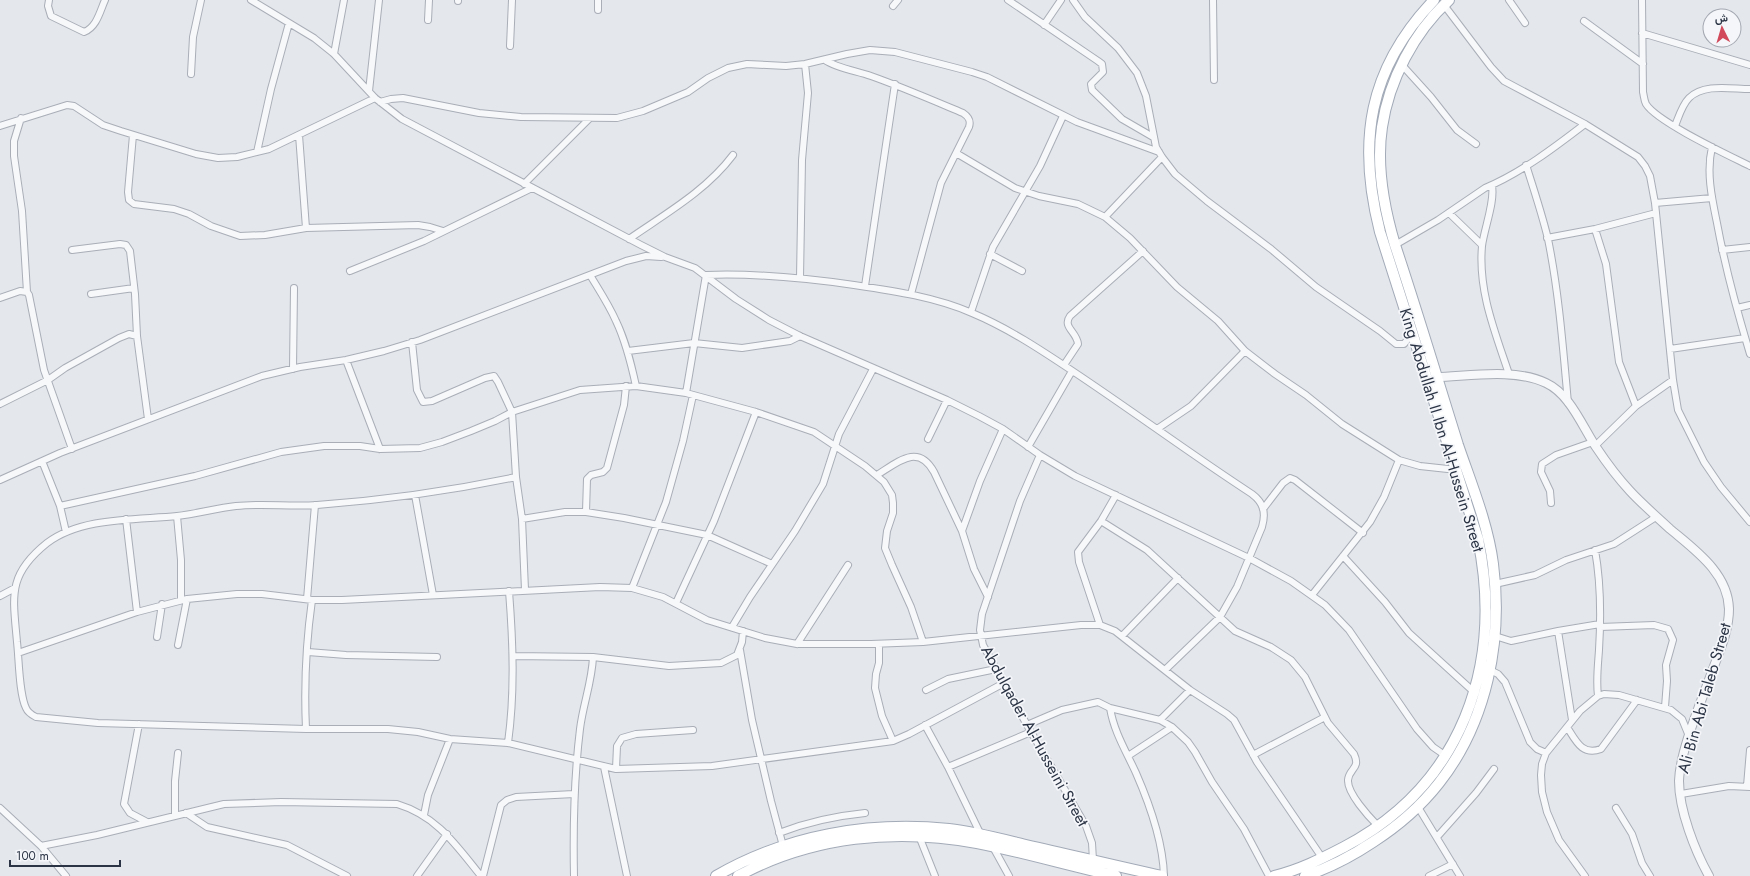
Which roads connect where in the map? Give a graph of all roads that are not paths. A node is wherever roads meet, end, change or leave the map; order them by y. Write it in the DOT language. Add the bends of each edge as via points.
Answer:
graph roads {
  1 [pos="48,0"];
  2 [pos="105,0"];
  3 [pos="201,0"];
  4 [pos="251,0"];
  5 [pos="344,0"];
  6 [pos="379,0"];
  7 [pos="429,0"];
  8 [pos="512,0"];
  9 [pos="598,0"];
  10 [pos="898,0"];
  11 [pos="1008,0"];
  12 [pos="1061,0"];
  13 [pos="1073,0"];
  14 [pos="1213,0"];
  15 [pos="1434,0"];
  16 [pos="1509,0"];
  17 [pos="1642,0"];
  18 [pos="1446,3"];
  19 [pos="893,6"];
  20 [pos="598,10"];
  21 [pos="428,20"];
  22 [pos="1584,21"];
  23 [pos="289,23"];
  24 [pos="1525,23"];
  25 [pos="1044,25"];
  26 [pos="1642,32"];
  27 [pos="510,46"];
  28 [pos="334,54"];
  29 [pos="825,60"];
  30 [pos="805,64"];
  31 [pos="1643,64"];
  32 [pos="1402,65"];
  33 [pos="1750,65"];
  34 [pos="191,74"];
  35 [pos="1214,80"];
  36 [pos="895,84"];
  37 [pos="1750,89"];
  38 [pos="369,91"];
  39 [pos="378,100"];
  40 [pos="1063,116"];
  41 [pos="21,118"];
  42 [pos="590,118"];
  43 [pos="1585,124"];
  44 [pos="0,126"];
  45 [pos="1675,126"];
  46 [pos="132,135"];
  47 [pos="299,135"];
  48 [pos="1154,137"];
  49 [pos="1476,144"];
  50 [pos="1712,147"];
  51 [pos="257,152"];
  52 [pos="956,153"];
  53 [pos="733,154"];
  54 [pos="1160,155"];
  55 [pos="1526,165"];
  56 [pos="1750,166"];
  57 [pos="524,184"];
  58 [pos="1492,186"];
  59 [pos="532,188"];
  60 [pos="1025,192"];
  61 [pos="1712,198"];
  62 [pos="1655,203"];
  63 [pos="1449,213"];
  64 [pos="1656,213"];
  65 [pos="1105,217"];
  66 [pos="306,228"];
  67 [pos="1595,229"];
  68 [pos="442,231"];
  69 [pos="1547,238"];
  70 [pos="629,239"];
  71 [pos="1395,245"];
  72 [pos="1482,245"];
  73 [pos="1750,247"];
  74 [pos="72,250"];
  75 [pos="1722,250"];
  76 [pos="1143,251"];
  77 [pos="990,254"];
  78 [pos="665,257"];
  79 [pos="350,271"];
  80 [pos="1022,272"];
  81 [pos="590,275"];
  82 [pos="706,275"];
  83 [pos="800,278"];
  84 [pos="865,286"];
  85 [pos="134,288"];
  86 [pos="294,288"];
  87 [pos="27,292"];
  88 [pos="91,294"];
  89 [pos="912,294"];
  90 [pos="0,298"];
  91 [pos="1750,305"];
  92 [pos="1736,308"];
  93 [pos="971,312"];
  94 [pos="1412,334"];
  95 [pos="137,336"];
  96 [pos="800,336"];
  97 [pos="1745,338"];
  98 [pos="412,342"];
  99 [pos="694,343"];
  100 [pos="1670,349"];
  101 [pos="628,351"];
  102 [pos="1245,351"];
  103 [pos="1750,354"];
  104 [pos="346,360"];
  105 [pos="1064,365"];
  106 [pos="873,368"];
  107 [pos="293,369"];
  108 [pos="1072,371"];
  109 [pos="1508,374"];
  110 [pos="1436,377"];
  111 [pos="48,380"];
  112 [pos="1673,380"];
  113 [pos="626,386"];
  114 [pos="636,386"];
  115 [pos="686,393"];
  116 [pos="693,395"];
  117 [pos="947,400"];
  118 [pos="1568,403"];
  119 [pos="0,404"];
  120 [pos="1636,406"];
  121 [pos="512,412"];
  122 [pos="756,412"];
  123 [pos="148,419"];
  124 [pos="1003,429"];
  125 [pos="1157,429"];
  126 [pos="928,439"];
  127 [pos="1594,444"];
  128 [pos="835,446"];
  129 [pos="1028,447"];
  130 [pos="72,448"];
  131 [pos="380,449"];
  132 [pos="1040,455"];
  133 [pos="1400,460"];
  134 [pos="42,461"];
  135 [pos="1457,470"];
  136 [pos="877,475"];
  137 [pos="516,477"];
  138 [pos="0,480"];
  139 [pos="1467,487"];
  140 [pos="1116,494"];
  141 [pos="415,495"];
  142 [pos="1551,502"];
  143 [pos="315,505"];
  144 [pos="60,506"];
  145 [pos="1263,509"];
  146 [pos="586,512"];
  147 [pos="177,516"];
  148 [pos="1656,517"];
  149 [pos="126,519"];
  150 [pos="522,519"];
  151 [pos="1101,522"];
  152 [pos="1750,522"];
  153 [pos="657,525"];
  154 [pos="962,531"];
  155 [pos="66,532"];
  156 [pos="1363,533"];
  157 [pos="707,535"];
  158 [pos="1595,550"];
  159 [pos="1343,556"];
  160 [pos="1249,558"];
  161 [pos="772,564"];
  162 [pos="848,565"];
  163 [pos="1178,578"];
  164 [pos="1495,584"];
  165 [pos="15,588"];
  166 [pos="632,588"];
  167 [pos="525,590"];
  168 [pos="509,591"];
  169 [pos="1312,594"];
  170 [pos="433,595"];
  171 [pos="0,596"];
  172 [pos="988,597"];
  173 [pos="184,600"];
  174 [pos="310,600"];
  175 [pos="676,603"];
  176 [pos="162,604"];
  177 [pos="137,612"];
  178 [pos="1220,617"];
  179 [pos="1100,625"];
  180 [pos="1600,625"];
  181 [pos="732,627"];
  182 [pos="743,631"];
  183 [pos="1558,631"];
  184 [pos="980,635"];
  185 [pos="1122,636"];
  186 [pos="1495,636"];
  187 [pos="157,637"];
  188 [pos="923,642"];
  189 [pos="797,644"];
  190 [pos="878,644"];
  191 [pos="178,645"];
  192 [pos="740,650"];
  193 [pos="308,652"];
  194 [pos="18,653"];
  195 [pos="513,656"];
  196 [pos="593,657"];
  197 [pos="437,658"];
  198 [pos="996,668"];
  199 [pos="1166,669"];
  200 [pos="1490,670"];
  201 [pos="1004,683"];
  202 [pos="926,690"];
  203 [pos="1190,690"];
  204 [pos="1474,692"];
  205 [pos="1598,696"];
  206 [pos="1637,700"];
  207 [pos="1665,707"];
  208 [pos="1110,708"];
  209 [pos="1325,717"];
  210 [pos="1160,720"];
  211 [pos="1572,720"];
  212 [pos="139,724"];
  213 [pos="924,725"];
  214 [pos="1027,725"];
  215 [pos="1172,727"];
  216 [pos="1567,727"];
  217 [pos="306,729"];
  218 [pos="693,730"];
  219 [pos="1031,732"];
  220 [pos="1689,737"];
  221 [pos="450,739"];
  222 [pos="893,740"];
  223 [pos="508,743"];
  224 [pos="1750,750"];
  225 [pos="178,753"];
  226 [pos="1546,753"];
  227 [pos="1253,754"];
  228 [pos="1128,756"];
  229 [pos="1446,756"];
  230 [pos="578,759"];
  231 [pos="761,760"];
  232 [pos="604,767"];
  233 [pos="948,768"];
  234 [pos="616,769"];
  235 [pos="1494,769"];
  236 [pos="1749,787"];
  237 [pos="1425,792"];
  238 [pos="574,794"];
  239 [pos="1680,794"];
  240 [pos="1418,807"];
  241 [pos="0,808"];
  242 [pos="1616,808"];
  243 [pos="186,813"];
  244 [pos="865,813"];
  245 [pos="424,815"];
  246 [pos="175,816"];
  247 [pos="147,822"];
  248 [pos="1378,826"];
  249 [pos="779,833"];
  250 [pos="447,834"];
  251 [pos="980,835"];
  252 [pos="919,836"];
  253 [pos="1437,837"];
  254 [pos="41,846"];
  255 [pos="783,846"];
  256 [pos="993,846"];
  257 [pos="1323,858"];
  258 [pos="1093,860"];
  259 [pos="1453,864"];
  260 [pos="1093,874"];
  261 [pos="1310,875"];
  262 [pos="66,876"];
  263 [pos="347,876"];
  264 [pos="417,876"];
  265 [pos="482,876"];
  266 [pos="574,876"];
  267 [pos="627,876"];
  268 [pos="716,876"];
  269 [pos="738,876"];
  270 [pos="935,876"];
  271 [pos="1009,876"];
  272 [pos="1116,876"];
  273 [pos="1163,876"];
  274 [pos="1269,876"];
  275 [pos="1274,876"];
  276 [pos="1429,876"];
  277 [pos="1460,876"];
  278 [pos="1585,876"];
  279 [pos="1650,876"];
  280 [pos="1709,876"];
  1 -- 2 [label="street" via="51,16 84,32 94,26"];
  3 -- 34 [label="street" via="193,37"];
  4 -- 23 [label="street"];
  5 -- 28 [label="street"];
  6 -- 38 [label="street"];
  7 -- 21 [label="street"];
  8 -- 27 [label="street"];
  9 -- 20 [label="street"];
  10 -- 19 [label="street"];
  11 -- 25 [label="street"];
  12 -- 25 [label="street"];
  13 -- 48 [label="street" via="1088,20 1122,52 1137,73 1146,96"];
  14 -- 35 [label="street"];
  15 -- 94 [label="main road, King Abdullah II Ibn Al-Hussein Street" via="1408,30 1389,64 1372,114 1368,146 1369,176 1377,222"];
  16 -- 24 [label="street"];
  17 -- 26 [label="street"];
  18 -- 32 [label="main road, King Abdullah II Ibn Al-Hussein Street" via="1420,33"];
  18 -- 43 [label="street" via="1491,67 1504,81"];
  22 -- 31 [label="street"];
  23 -- 28 [label="street"];
  23 -- 51 [label="street"];
  25 -- 48 [label="street" via="1102,64 1103,72 1091,84 1092,90 1122,119"];
  26 -- 31 [label="street"];
  26 -- 33 [label="street"];
  28 -- 38 [label="street"];
  29 -- 30 [label="street"];
  29 -- 36 [label="street" via="836,66 853,69"];
  29 -- 40 [label="street" via="870,50 895,52 987,77"];
  30 -- 42 [label="street" via="748,64 728,68 688,92 643,111 617,118"];
  30 -- 83 [label="street" via="808,93 802,160"];
  31 -- 45 [label="street" via="1643,92 1647,105"];
  32 -- 49 [label="street" via="1457,130"];
  32 -- 71 [label="main road, King Abdullah II Ibn Al-Hussein Street" via="1386,107 1381,138 1385,201"];
  36 -- 52 [label="street" via="968,116 969,128"];
  36 -- 84 [label="street"];
  37 -- 45 [label="street" via="1715,89 1694,94 1684,104"];
  38 -- 39 [label="street"];
  39 -- 42 [label="street" via="404,98 479,113 521,117"];
  39 -- 47 [label="street"];
  39 -- 57 [label="street" via="402,119"];
  40 -- 54 [label="street"];
  40 -- 60 [label="street"];
  41 -- 44 [label="street"];
  41 -- 46 [label="street" via="67,105 74,106 102,125"];
  41 -- 87 [label="street" via="14,141 14,156 22,211"];
  42 -- 57 [label="street"];
  43 -- 55 [label="street"];
  43 -- 62 [label="street" via="1642,161 1650,176"];
  45 -- 50 [label="street"];
  46 -- 51 [label="street" via="212,157 238,157"];
  46 -- 66 [label="street" via="128,192 129,200 134,204 174,209 240,236 265,235"];
  47 -- 51 [label="street"];
  47 -- 66 [label="street"];
  48 -- 54 [label="street"];
  50 -- 56 [label="street"];
  50 -- 61 [label="street"];
  52 -- 60 [label="street" via="1006,184"];
  52 -- 89 [label="street" via="935,202"];
  53 -- 70 [label="street" via="709,182"];
  54 -- 65 [label="street"];
  54 -- 94 [label="street" via="1192,190 1271,248 1316,287 1396,344 1404,344"];
  55 -- 58 [label="street"];
  55 -- 69 [label="street"];
  57 -- 59 [label="street"];
  58 -- 63 [label="street"];
  58 -- 72 [label="street"];
  59 -- 68 [label="street"];
  59 -- 70 [label="street"];
  60 -- 65 [label="street" via="1078,204"];
  60 -- 77 [label="street"];
  61 -- 62 [label="street"];
  61 -- 75 [label="street"];
  62 -- 64 [label="street"];
  63 -- 71 [label="street"];
  63 -- 72 [label="street"];
  64 -- 67 [label="street"];
  64 -- 100 [label="street"];
  65 -- 76 [label="street"];
  66 -- 68 [label="street" via="418,225"];
  67 -- 69 [label="street"];
  67 -- 120 [label="street" via="1606,264 1619,362"];
  68 -- 79 [label="street"];
  69 -- 118 [label="street" via="1556,285"];
  70 -- 78 [label="street"];
  71 -- 110 [label="main road, King Abdullah II Ibn Al-Hussein Street"];
  72 -- 109 [label="street" via="1485,299"];
  73 -- 75 [label="street"];
  74 -- 85 [label="street" via="126,245 130,251"];
  75 -- 92 [label="street"];
  76 -- 102 [label="street" via="1177,287 1218,321"];
  76 -- 105 [label="street" via="1067,320 1078,344"];
  77 -- 80 [label="street"];
  77 -- 93 [label="street"];
  78 -- 81 [label="street" via="646,256"];
  78 -- 82 [label="street"];
  81 -- 98 [label="street"];
  81 -- 101 [label="street" via="616,319"];
  82 -- 83 [label="street" via="742,274"];
  82 -- 96 [label="street" via="736,299"];
  82 -- 99 [label="street"];
  83 -- 84 [label="street"];
  84 -- 89 [label="street"];
  85 -- 88 [label="street"];
  85 -- 95 [label="street"];
  86 -- 107 [label="street"];
  87 -- 90 [label="street" via="20,291"];
  87 -- 111 [label="street"];
  89 -- 93 [label="street"];
  91 -- 92 [label="street"];
  92 -- 97 [label="street"];
  93 -- 105 [label="street" via="1006,329"];
  94 -- 135 [label="main road, King Abdullah II Ibn Al-Hussein Street"];
  95 -- 111 [label="street" via="129,334 119,338"];
  95 -- 123 [label="street"];
  96 -- 99 [label="street" via="790,341 742,348"];
  96 -- 106 [label="street"];
  97 -- 100 [label="street"];
  97 -- 103 [label="street"];
  98 -- 104 [label="street"];
  98 -- 121 [label="street" via="417,390 423,402 432,401 494,376"];
  99 -- 101 [label="street"];
  99 -- 115 [label="street"];
  100 -- 112 [label="street"];
  101 -- 114 [label="street"];
  102 -- 125 [label="street" via="1191,406"];
  102 -- 133 [label="street" via="1342,424"];
  104 -- 107 [label="street"];
  104 -- 131 [label="street"];
  105 -- 108 [label="street"];
  106 -- 117 [label="street"];
  106 -- 128 [label="street" via="842,427"];
  107 -- 123 [label="street" via="262,376"];
  108 -- 125 [label="street"];
  108 -- 129 [label="street"];
  109 -- 110 [label="street, Ali Bin Abi Taleb Street"];
  109 -- 118 [label="street, Ali Bin Abi Taleb Street" via="1530,377 1546,383 1559,391"];
  110 -- 139 [label="main road, King Abdullah II Ibn Al-Hussein Street"];
  111 -- 119 [label="street"];
  111 -- 130 [label="street"];
  112 -- 120 [label="street"];
  112 -- 152 [label="street" via="1678,410 1695,446 1721,487"];
  113 -- 114 [label="street"];
  113 -- 121 [label="street" via="580,390"];
  113 -- 146 [label="street" via="624,405 607,468 588,479"];
  114 -- 115 [label="street"];
  115 -- 116 [label="street"];
  116 -- 122 [label="street"];
  116 -- 153 [label="street" via="673,477"];
  117 -- 124 [label="street"];
  117 -- 126 [label="street"];
  118 -- 127 [label="street, Ali Bin Abi Taleb Street"];
  120 -- 127 [label="street"];
  121 -- 131 [label="street" via="442,442 420,448"];
  121 -- 137 [label="street"];
  122 -- 128 [label="street" via="808,430"];
  122 -- 157 [label="street"];
  123 -- 130 [label="street"];
  124 -- 129 [label="street"];
  124 -- 154 [label="street"];
  125 -- 145 [label="street" via="1252,494"];
  127 -- 142 [label="street" via="1556,455 1542,464 1541,472 1550,491"];
  127 -- 148 [label="street, Ali Bin Abi Taleb Street" via="1628,489"];
  128 -- 136 [label="street"];
  128 -- 161 [label="street" via="823,484"];
  129 -- 132 [label="street"];
  130 -- 134 [label="street"];
  131 -- 144 [label="street" via="324,446 281,452 194,476"];
  132 -- 140 [label="street" via="1075,476"];
  132 -- 172 [label="street, Abdulqader Al-Husseini Street" via="1020,500"];
  133 -- 135 [label="street" via="1420,466"];
  133 -- 156 [label="street" via="1384,498"];
  134 -- 138 [label="street"];
  134 -- 144 [label="street"];
  135 -- 139 [label="main road, King Abdullah II Ibn Al-Hussein Street"];
  136 -- 154 [label="street" via="908,457 922,457 934,472"];
  136 -- 188 [label="street" via="889,488 893,503 885,548 912,607"];
  137 -- 141 [label="street" via="456,490"];
  137 -- 150 [label="street"];
  139 -- 164 [label="main road, King Abdullah II Ibn Al-Hussein Street" via="1490,548"];
  139 -- 204 [label="main road, King Abdullah II Ibn Al-Hussein Street" via="1484,569 1487,600 1484,649"];
  140 -- 151 [label="street"];
  140 -- 160 [label="street"];
  141 -- 143 [label="street"];
  141 -- 170 [label="street"];
  143 -- 147 [label="street" via="237,506"];
  143 -- 174 [label="street"];
  144 -- 155 [label="street"];
  145 -- 156 [label="street" via="1290,478"];
  145 -- 160 [label="street" via="1262,527"];
  146 -- 150 [label="street" via="565,512"];
  146 -- 153 [label="street"];
  147 -- 149 [label="street"];
  147 -- 173 [label="street"];
  148 -- 158 [label="street" via="1623,539"];
  148 -- 220 [label="street, Ali Bin Abi Taleb Street" via="1713,568 1723,584 1728,601 1725,634"];
  149 -- 155 [label="street"];
  149 -- 177 [label="street"];
  150 -- 167 [label="street"];
  151 -- 163 [label="street" via="1139,544"];
  151 -- 179 [label="street" via="1080,548 1078,557"];
  153 -- 157 [label="street"];
  153 -- 166 [label="street"];
  154 -- 172 [label="street" via="974,569"];
  155 -- 165 [label="street" via="31,558 18,576"];
  156 -- 159 [label="street"];
  157 -- 161 [label="street"];
  157 -- 175 [label="street"];
  158 -- 164 [label="street" via="1535,575"];
  158 -- 180 [label="street" via="1599,573"];
  159 -- 169 [label="street"];
  159 -- 204 [label="street" via="1410,633"];
  160 -- 169 [label="street"];
  160 -- 178 [label="street" via="1237,587"];
  161 -- 181 [label="street"];
  162 -- 189 [label="street"];
  163 -- 178 [label="street"];
  163 -- 185 [label="street"];
  164 -- 186 [label="main road, King Abdullah II Ibn Al-Hussein Street"];
  165 -- 171 [label="street"];
  165 -- 194 [label="street"];
  166 -- 167 [label="street"];
  166 -- 175 [label="street"];
  167 -- 168 [label="street"];
  168 -- 170 [label="street"];
  168 -- 195 [label="street"];
  169 -- 229 [label="street" via="1349,630 1421,733 1433,747"];
  170 -- 174 [label="street"];
  172 -- 184 [label="street, Abdulqader Al-Husseini Street" via="980,624"];
  173 -- 174 [label="street" via="262,594"];
  173 -- 176 [label="street"];
  173 -- 191 [label="street"];
  174 -- 193 [label="street"];
  175 -- 181 [label="street" via="707,620"];
  176 -- 177 [label="street"];
  176 -- 187 [label="street"];
  177 -- 194 [label="street"];
  178 -- 199 [label="street"];
  178 -- 209 [label="street" via="1235,631 1271,646 1291,660 1305,677"];
  179 -- 184 [label="street" via="1081,624"];
  179 -- 185 [label="street"];
  180 -- 183 [label="street"];
  180 -- 205 [label="street" via="1596,680"];
  180 -- 207 [label="street" via="1654,625 1668,629 1673,640 1666,665"];
  181 -- 182 [label="street"];
  182 -- 189 [label="street"];
  182 -- 192 [label="street"];
  183 -- 186 [label="street" via="1511,641"];
  183 -- 211 [label="street"];
  184 -- 188 [label="street"];
  184 -- 198 [label="street, Abdulqader Al-Husseini Street"];
  185 -- 199 [label="street"];
  186 -- 200 [label="main road, King Abdullah II Ibn Al-Hussein Street"];
  188 -- 190 [label="street"];
  189 -- 190 [label="street"];
  190 -- 222 [label="street" via="879,663 875,688 882,716"];
  192 -- 196 [label="street" via="737,655 721,663 694,665 669,666"];
  192 -- 231 [label="street"];
  193 -- 197 [label="street"];
  193 -- 217 [label="street" via="304,693"];
  194 -- 212 [label="street" via="22,695 30,714 60,720"];
  195 -- 196 [label="street"];
  195 -- 223 [label="street" via="512,712"];
  196 -- 230 [label="street" via="592,676 580,728"];
  198 -- 201 [label="street, Abdulqader Al-Husseini Street"];
  198 -- 202 [label="street" via="948,679"];
  199 -- 203 [label="street"];
  200 -- 226 [label="street" via="1505,682 1530,742"];
  200 -- 237 [label="main road, King Abdullah II Ibn Al-Hussein Street" via="1482,700 1469,731 1447,772"];
  201 -- 213 [label="street"];
  201 -- 214 [label="street, Abdulqader Al-Husseini Street"];
  203 -- 210 [label="street"];
  203 -- 227 [label="street" via="1230,717"];
  204 -- 229 [label="main road, King Abdullah II Ibn Al-Hussein Street"];
  205 -- 206 [label="street" via="1612,694"];
  205 -- 211 [label="street"];
  206 -- 207 [label="street"];
  206 -- 216 [label="street" via="1601,749 1588,751 1582,748"];
  207 -- 220 [label="street" via="1682,719"];
  208 -- 210 [label="street"];
  208 -- 214 [label="street" via="1098,702 1085,704 1053,713"];
  208 -- 228 [label="street" via="1114,727"];
  209 -- 227 [label="street"];
  209 -- 248 [label="street" via="1357,760 1348,784 1365,812"];
  210 -- 215 [label="street"];
  211 -- 216 [label="street"];
  212 -- 217 [label="street"];
  212 -- 247 [label="street" via="124,804 130,813"];
  213 -- 222 [label="street"];
  213 -- 233 [label="street"];
  214 -- 219 [label="street, Abdulqader Al-Husseini Street"];
  215 -- 228 [label="street"];
  215 -- 274 [label="street" via="1195,752 1244,829"];
  216 -- 226 [label="street"];
  217 -- 221 [label="street" via="388,729"];
  218 -- 234 [label="street" via="636,734 622,738 617,746"];
  219 -- 233 [label="street"];
  219 -- 258 [label="street, Abdulqader Al-Husseini Street" via="1086,826 1092,843"];
  220 -- 239 [label="street, Ali Bin Abi Taleb Street" via="1680,771"];
  221 -- 223 [label="street"];
  221 -- 245 [label="street" via="428,795"];
  222 -- 231 [label="street"];
  223 -- 230 [label="street"];
  224 -- 236 [label="street"];
  225 -- 246 [label="street"];
  226 -- 278 [label="street" via="1541,769 1544,802 1552,826 1564,848"];
  227 -- 257 [label="street"];
  228 -- 273 [label="street" via="1159,838 1163,856"];
  229 -- 237 [label="main road, King Abdullah II Ibn Al-Hussein Street"];
  230 -- 232 [label="street"];
  230 -- 238 [label="street"];
  231 -- 234 [label="street" via="712,766"];
  231 -- 249 [label="street"];
  232 -- 234 [label="street"];
  232 -- 267 [label="street"];
  233 -- 251 [label="street"];
  235 -- 253 [label="street" via="1476,794"];
  236 -- 239 [label="street" via="1729,786"];
  237 -- 240 [label="main road, King Abdullah II Ibn Al-Hussein Street"];
  237 -- 248 [label="main road, King Abdullah II Ibn Al-Hussein Street"];
  238 -- 265 [label="street" via="516,797 501,805"];
  238 -- 266 [label="street"];
  239 -- 280 [label="street, Ali Bin Abi Taleb Street" via="1689,829"];
  240 -- 253 [label="street"];
  240 -- 261 [label="main road, King Abdullah II Ibn Al-Hussein Street" via="1369,844 1345,859"];
  241 -- 254 [label="street"];
  242 -- 279 [label="street" via="1632,834 1642,863"];
  243 -- 245 [label="street" via="209,806 242,802 354,802 397,804"];
  243 -- 246 [label="street"];
  243 -- 263 [label="street" via="206,827 287,845"];
  244 -- 249 [label="street" via="813,821"];
  245 -- 250 [label="street"];
  246 -- 247 [label="street"];
  247 -- 254 [label="street"];
  248 -- 257 [label="main road, King Abdullah II Ibn Al-Hussein Street"];
  249 -- 255 [label="street"];
  250 -- 264 [label="street"];
  250 -- 265 [label="street"];
  251 -- 255 [label="main road" via="950,830 894,827 836,833"];
  251 -- 258 [label="main road"];
  252 -- 256 [label="main road"];
  252 -- 269 [label="main road" via="884,836 834,841 791,853"];
  252 -- 270 [label="street"];
  253 -- 259 [label="street"];
  254 -- 262 [label="street"];
  255 -- 268 [label="main road"];
  256 -- 260 [label="main road"];
  256 -- 271 [label="street"];
  257 -- 275 [label="main road, King Abdullah II Ibn Al-Hussein Street" via="1298,870"];
  258 -- 273 [label="main road"];
  259 -- 276 [label="street"];
  259 -- 277 [label="street"];
  260 -- 272 [label="main road"];
}
